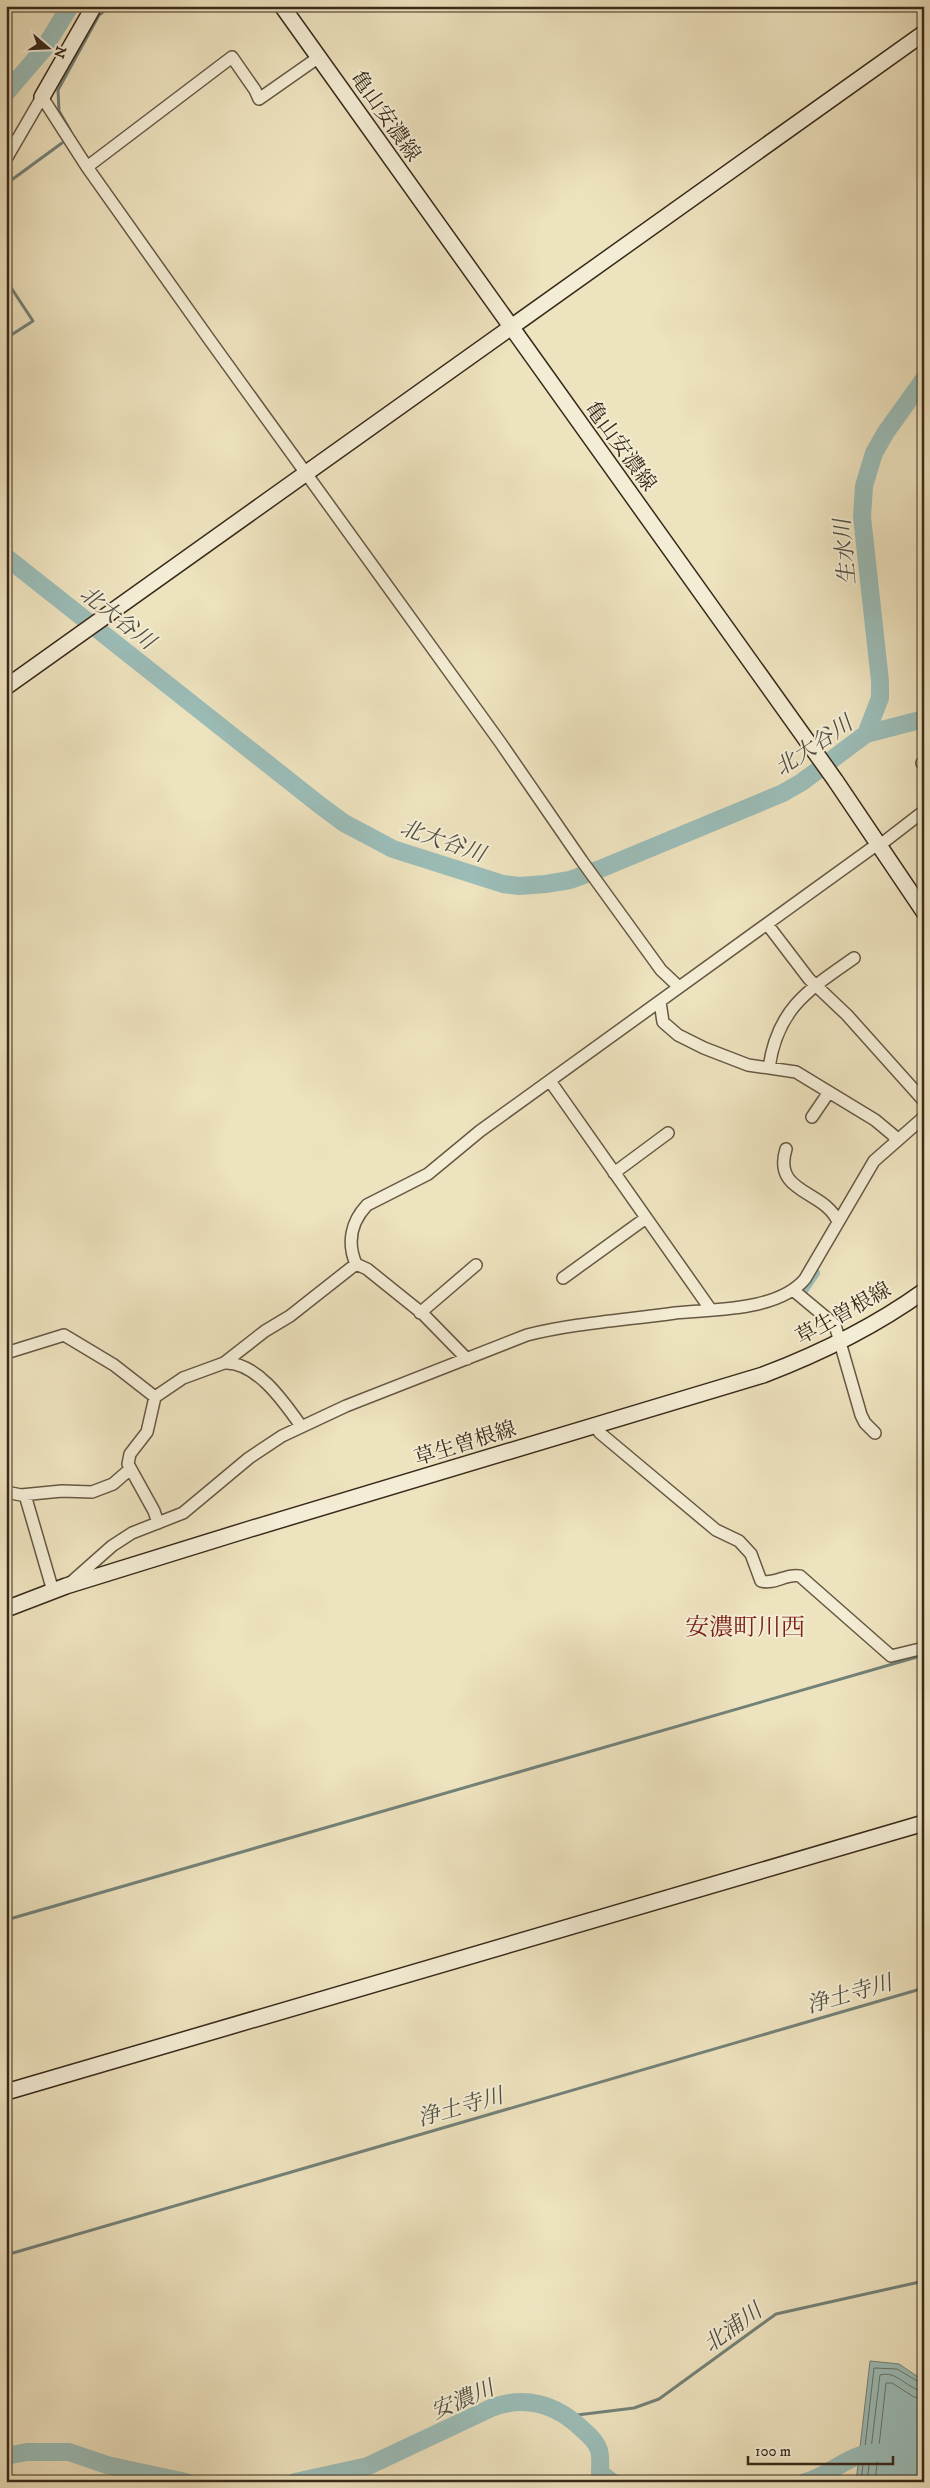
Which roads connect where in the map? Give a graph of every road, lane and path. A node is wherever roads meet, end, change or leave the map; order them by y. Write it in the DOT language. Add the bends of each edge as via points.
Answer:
graph roads {
  1 [pos="94,6"];
  2 [pos="282,6"];
  3 [pos="924,33"];
  4 [pos="319,57"];
  5 [pos="42,97"];
  6 [pos="6,159"];
  7 [pos="87,167"];
  8 [pos="511,328"];
  9 [pos="306,473"];
  10 [pos="6,687"];
  11 [pos="924,811"];
  12 [pos="879,844"];
  13 [pos="924,912"];
  14 [pos="767,924"];
  15 [pos="854,958"];
  16 [pos="815,985"];
  17 [pos="680,987"];
  18 [pos="660,1002"];
  19 [pos="770,1068"];
  20 [pos="550,1082"];
  21 [pos="829,1092"];
  22 [pos="924,1101"];
  23 [pos="812,1117"];
  24 [pos="924,1117"];
  25 [pos="668,1133"];
  26 [pos="896,1140"];
  27 [pos="786,1149"];
  28 [pos="614,1172"];
  29 [pos="646,1218"];
  30 [pos="838,1222"];
  31 [pos="356,1264"];
  32 [pos="476,1266"];
  33 [pos="563,1278"];
  34 [pos="793,1290"];
  35 [pos="924,1290"];
  36 [pos="711,1310"];
  37 [pos="420,1313"];
  38 [pos="840,1343"];
  39 [pos="6,1353"];
  40 [pos="467,1358"];
  41 [pos="224,1363"];
  42 [pos="155,1397"];
  43 [pos="301,1426"];
  44 [pos="595,1426"];
  45 [pos="875,1433"];
  46 [pos="129,1470"];
  47 [pos="6,1492"];
  48 [pos="25,1495"];
  49 [pos="158,1523"];
  50 [pos="60,1589"];
  51 [pos="6,1609"];
  52 [pos="924,1648"];
  53 [pos="924,1824"];
  54 [pos="6,2092"];
  1 -- 5 [label="street"];
  2 -- 4 [label="street, 亀山安濃線"];
  3 -- 8 [label="street"];
  4 -- 7 [label="street" via="259,99 232,57"];
  4 -- 8 [label="street, 亀山安濃線"];
  5 -- 6 [label="street"];
  5 -- 7 [label="street"];
  7 -- 9 [label="street"];
  8 -- 9 [label="street"];
  8 -- 12 [label="street, 亀山安濃線"];
  9 -- 10 [label="street"];
  9 -- 17 [label="street" via="661,970"];
  11 -- 12 [label="street"];
  12 -- 13 [label="street, 亀山安濃線"];
  12 -- 14 [label="street"];
  14 -- 16 [label="street"];
  14 -- 17 [label="street"];
  15 -- 16 [label="street"];
  16 -- 19 [label="street" via="782,1022"];
  16 -- 22 [label="street" via="847,1015"];
  17 -- 18 [label="street"];
  18 -- 19 [label="street" via="663,1022 678,1035 748,1065"];
  18 -- 20 [label="street"];
  19 -- 21 [label="street" via="796,1072"];
  20 -- 28 [label="street"];
  20 -- 31 [label="street" via="480,1131 435,1170 367,1206 354,1224 351,1237 351,1253"];
  21 -- 23 [label="street"];
  21 -- 26 [label="street" via="875,1120"];
  24 -- 26 [label="street"];
  25 -- 28 [label="street"];
  26 -- 30 [label="street" via="874,1161"];
  27 -- 30 [label="street" via="783,1172 788,1180 820,1202"];
  28 -- 29 [label="street"];
  29 -- 33 [label="street"];
  29 -- 36 [label="street"];
  30 -- 34 [label="street" via="805,1279"];
  31 -- 37 [label="street" via="367,1269"];
  31 -- 41 [label="street"];
  32 -- 37 [label="street"];
  34 -- 36 [label="street" via="764,1302"];
  34 -- 38 [label="street" via="835,1325"];
  35 -- 38 [label="street, 草生曽根線"];
  36 -- 40 [label="street" via="550,1329"];
  37 -- 40 [label="street"];
  38 -- 44 [label="street, 草生曽根線" via="763,1375"];
  38 -- 45 [label="street" via="861,1415"];
  39 -- 42 [label="street" via="64,1335 114,1366"];
  40 -- 43 [label="street"];
  41 -- 42 [label="street" via="183,1378"];
  41 -- 43 [label="street" via="232,1362 248,1368 287,1406"];
  42 -- 46 [label="street" via="147,1432 128,1457"];
  43 -- 49 [label="street" via="264,1447 183,1513"];
  44 -- 50 [label="street, 草生曽根線"];
  44 -- 52 [label="street" via="716,1530 739,1541 751,1554 761,1581 768,1583 791,1574 800,1576 891,1656"];
  46 -- 48 [label="street" via="112,1484 92,1492"];
  46 -- 49 [label="street"];
  47 -- 48 [label="street"];
  48 -- 50 [label="street"];
  49 -- 50 [label="street" via="132,1533 112,1546"];
  50 -- 51 [label="street, 草生曽根線"];
  53 -- 54 [label="street"];
}
